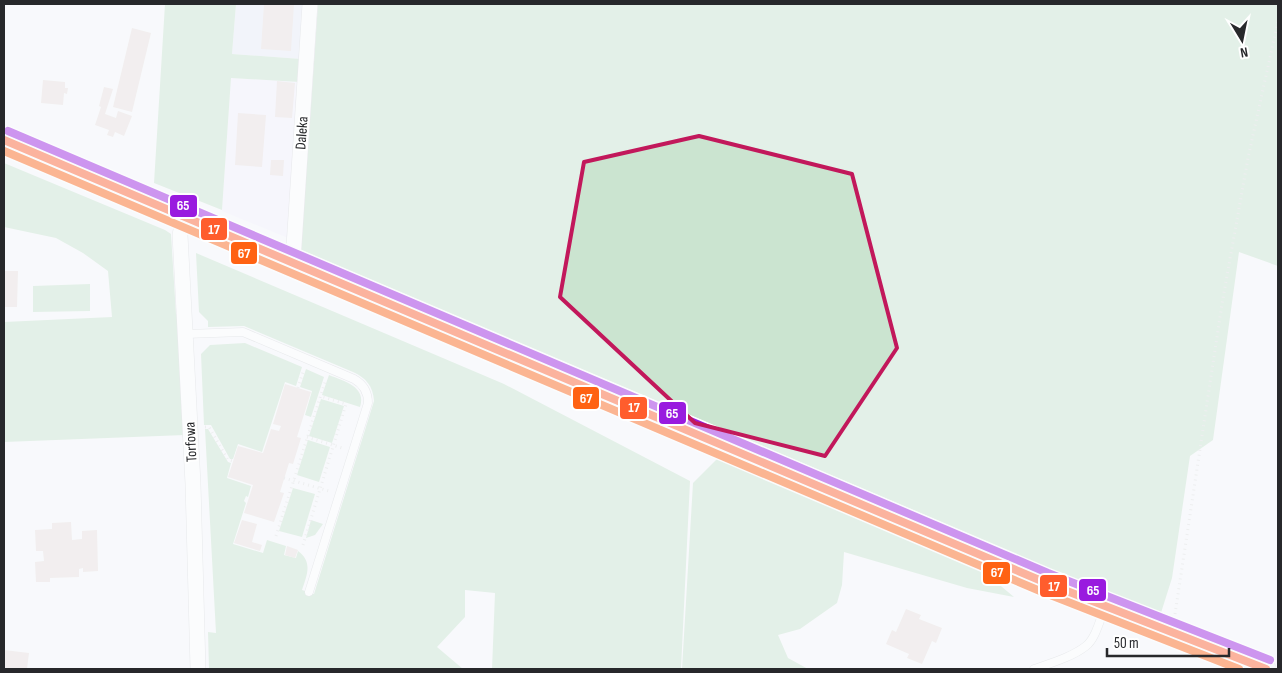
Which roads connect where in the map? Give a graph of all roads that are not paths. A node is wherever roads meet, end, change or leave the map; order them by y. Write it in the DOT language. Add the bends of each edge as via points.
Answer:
graph roads {
  1 [pos="310,4"];
  2 [pos="4,140"];
  3 [pos="184,216"];
  4 [pos="294,262"];
  5 [pos="186,334"];
  6 [pos="308,592"];
  7 [pos="1105,606"];
  8 [pos="198,669"];
  9 [pos="1034,669"];
  10 [pos="1266,669"];
  1 -- 4 [label="street, Daleka"];
  2 -- 3 [label="main road"];
  3 -- 4 [label="main road"];
  3 -- 5 [label="street, Torfowa" via="180,235"];
  4 -- 7 [label="main road"];
  5 -- 6 [label="lane" via="243,332 360,382 367,392 368,403"];
  5 -- 8 [label="street, Torfowa"];
  7 -- 9 [label="lane" via="1094,635 1086,646"];
  7 -- 10 [label="main road"];
}
